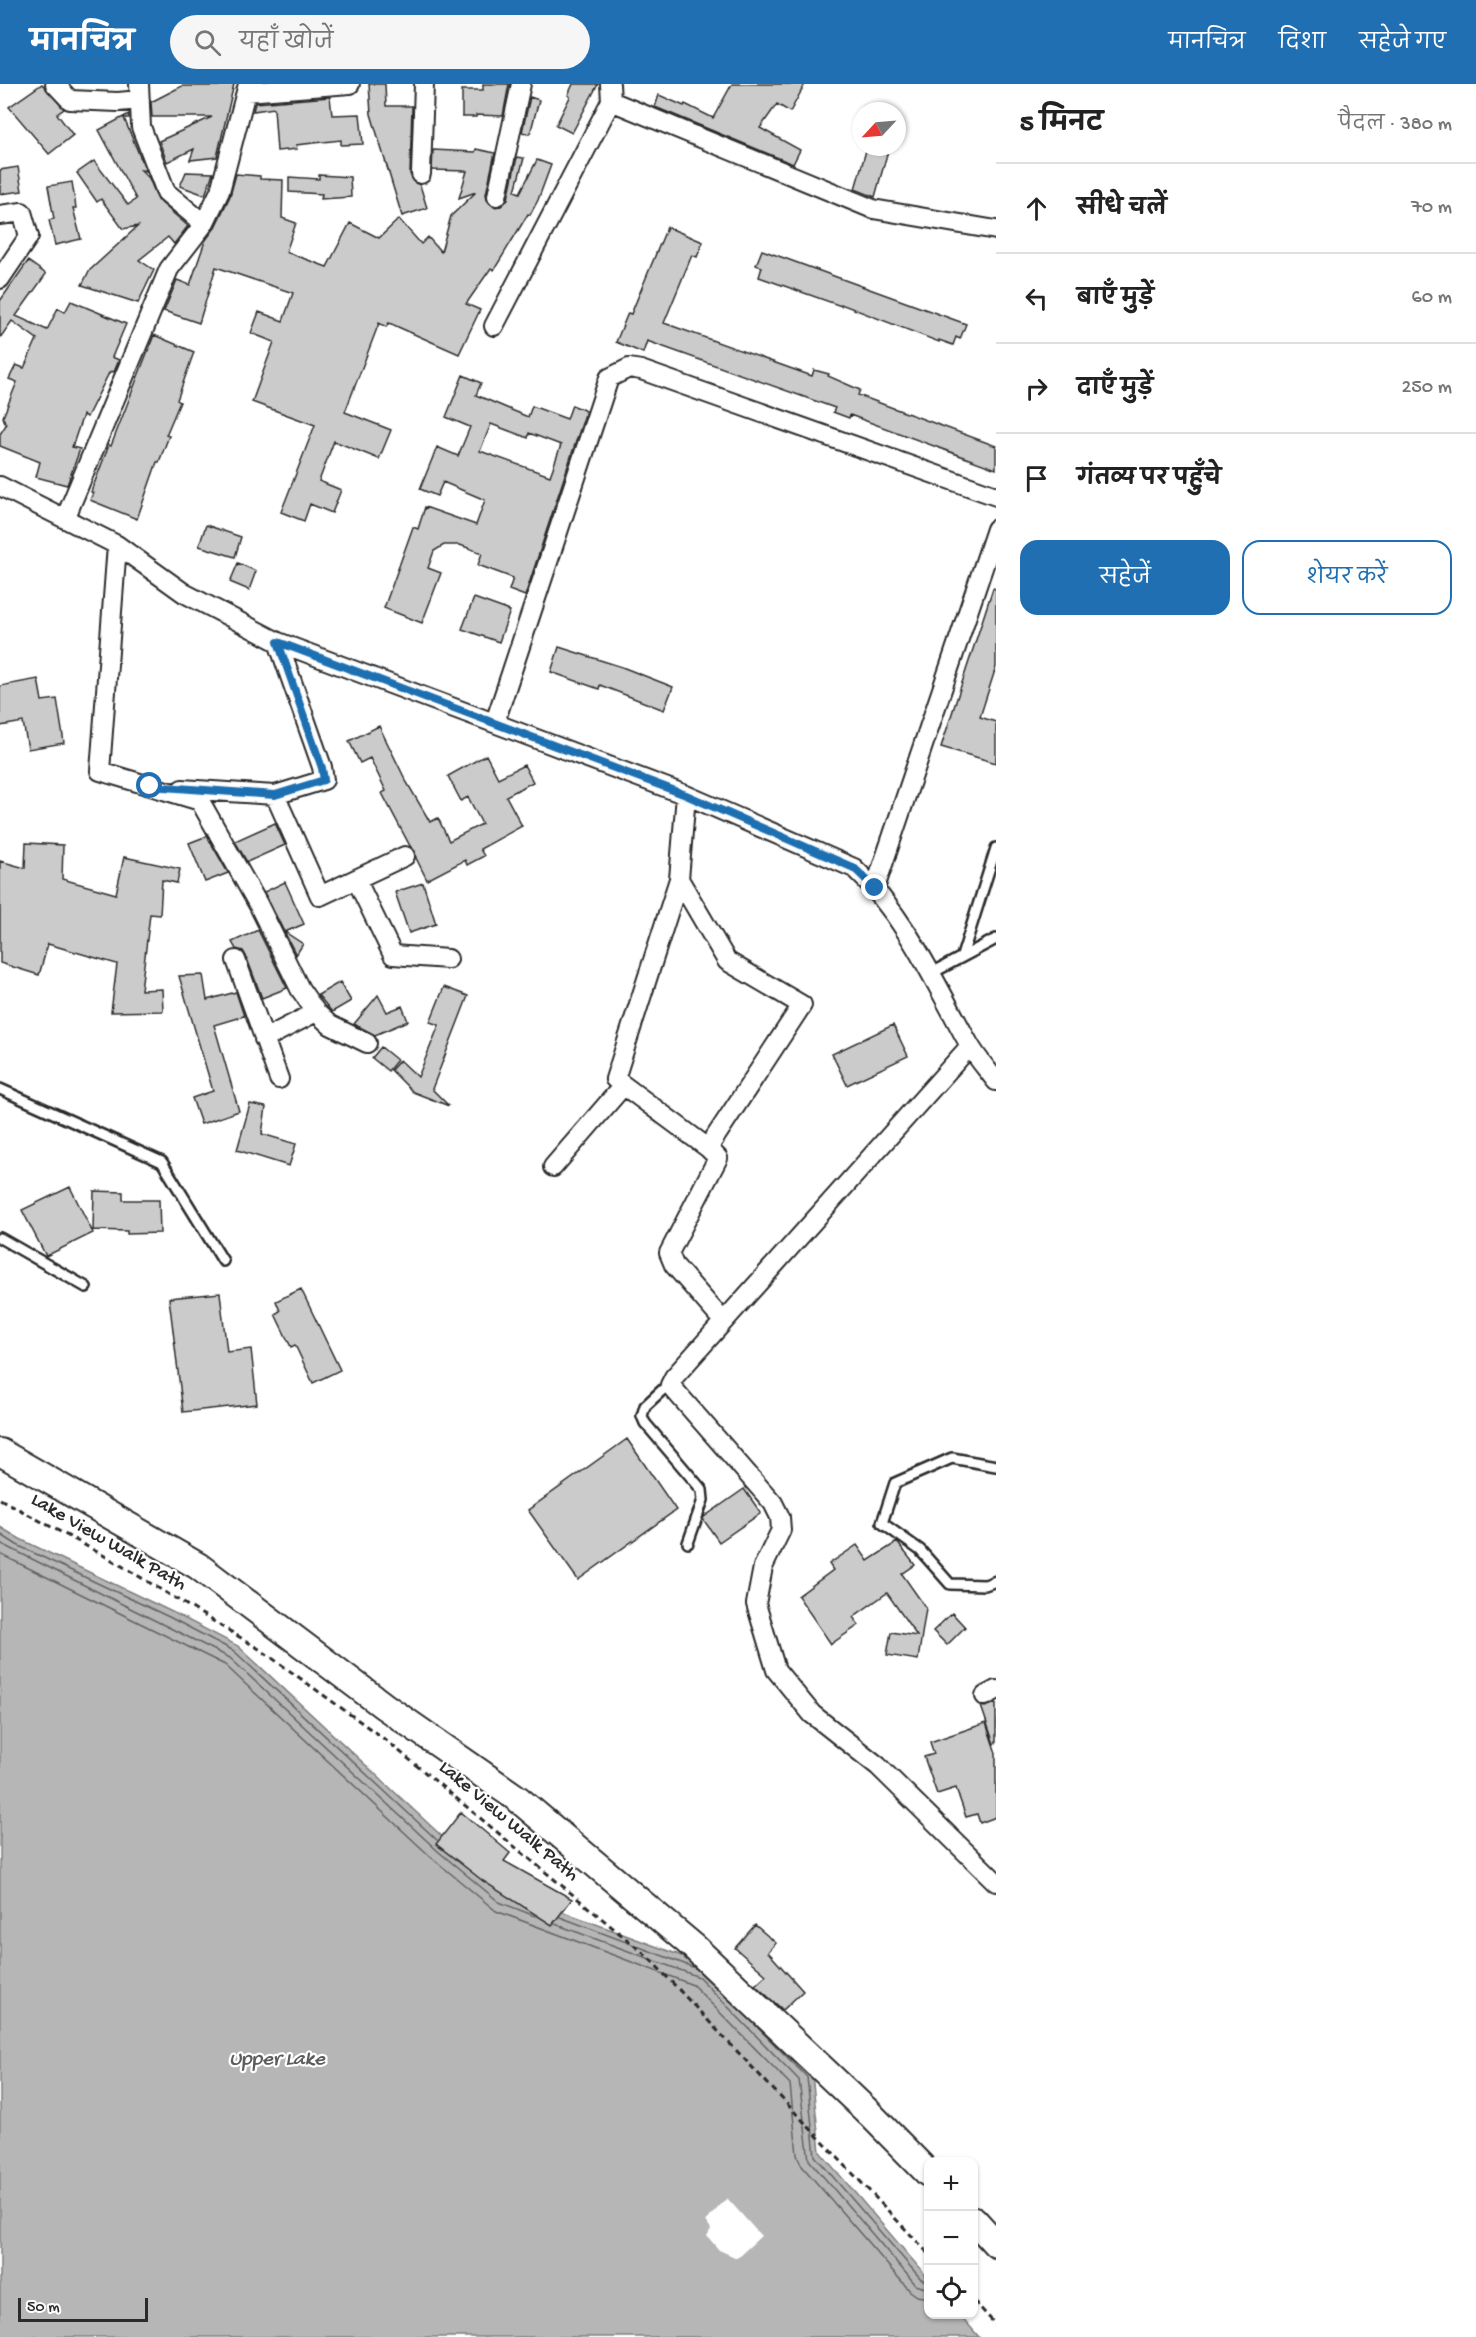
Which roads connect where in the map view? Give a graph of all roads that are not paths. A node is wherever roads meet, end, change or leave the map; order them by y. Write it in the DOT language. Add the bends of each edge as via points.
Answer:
graph roads {
  1 [pos="55,84"];
  2 [pos="350,84"];
  3 [pos="424,84"];
  4 [pos="521,84"];
  5 [pos="247,88"];
  6 [pos="140,92"];
  7 [pos="610,92"];
  8 [pos="422,174"];
  9 [pos="497,195"];
  10 [pos="0,214"];
  11 [pos="204,224"];
  12 [pos="996,230"];
  13 [pos="0,279"];
  14 [pos="494,326"];
  15 [pos="0,486"];
  16 [pos="996,496"];
  17 [pos="65,519"];
  18 [pos="996,529"];
  19 [pos="117,545"];
  20 [pos="278,642"];
  21 [pos="495,722"];
  22 [pos="150,786"];
  23 [pos="275,795"];
  24 [pos="686,795"];
  25 [pos="996,848"];
  26 [pos="405,856"];
  27 [pos="356,879"];
  28 [pos="680,879"];
  29 [pos="875,888"];
  30 [pos="996,939"];
  31 [pos="962,956"];
  32 [pos="448,958"];
  33 [pos="236,960"];
  34 [pos="932,973"];
  35 [pos="316,1012"];
  36 [pos="264,1039"];
  37 [pos="367,1043"];
  38 [pos="970,1046"];
  39 [pos="279,1079"];
  40 [pos="996,1081"];
  41 [pos="622,1086"];
  42 [pos="0,1089"];
  43 [pos="708,1148"];
  44 [pos="553,1167"];
  45 [pos="0,1238"];
  46 [pos="223,1261"];
  47 [pos="86,1287"];
  48 [pos="723,1321"];
  49 [pos="673,1380"];
  50 [pos="0,1452"];
  51 [pos="996,1466"];
  52 [pos="688,1543"];
  53 [pos="996,1581"];
  54 [pos="996,1882"];
  55 [pos="924,2169"];
  56 [pos="978,2224"];
  57 [pos="996,2244"];
  1 -- 6 [label="street" via="70,100 118,102"];
  2 -- 5 [label="street"];
  3 -- 8 [label="street"];
  4 -- 9 [label="street"];
  5 -- 11 [label="street" via="220,191"];
  6 -- 11 [label="street" via="141,127 166,192"];
  7 -- 12 [label="street" via="873,209"];
  7 -- 14 [label="street"];
  10 -- 13 [label="street" via="22,212 29,236"];
  11 -- 17 [label="street" via="169,269"];
  15 -- 17 [label="street"];
  16 -- 21 [label="street" via="629,368 609,378"];
  17 -- 19 [label="street"];
  18 -- 29 [label="street"];
  19 -- 20 [label="street" via="184,593"];
  19 -- 22 [label="street" via="100,771"];
  20 -- 21 [label="street"];
  20 -- 23 [label="street" via="324,780"];
  21 -- 24 [label="street"];
  22 -- 23 [label="street"];
  22 -- 35 [label="street" via="200,801"];
  23 -- 27 [label="street" via="320,896"];
  24 -- 28 [label="street"];
  24 -- 29 [label="street" via="854,868"];
  25 -- 31 [label="lane"];
  26 -- 27 [label="street"];
  27 -- 32 [label="street" via="393,955"];
  28 -- 41 [label="street" via="615,1080"];
  28 -- 43 [label="street" via="727,961 802,1005"];
  29 -- 34 [label="street"];
  30 -- 31 [label="lane"];
  31 -- 34 [label="lane"];
  33 -- 36 [label="street"];
  34 -- 38 [label="street"];
  35 -- 36 [label="street"];
  35 -- 37 [label="street" via="330,1025"];
  36 -- 39 [label="street"];
  38 -- 40 [label="street"];
  38 -- 48 [label="street"];
  41 -- 43 [label="street"];
  41 -- 44 [label="street"];
  42 -- 46 [label="lane" via="162,1162"];
  43 -- 48 [label="street" via="718,1158 669,1253 674,1265"];
  45 -- 47 [label="lane"];
  48 -- 49 [label="street"];
  49 -- 52 [label="lane" via="645,1406 642,1416 702,1490 703,1500"];
  49 -- 54 [label="street" via="670,1385 773,1503 780,1517 781,1530 763,1567 756,1604 776,1670 812,1714 878,1766"];
  50 -- 55 [label="street" via="198,1566 384,1706 519,1799 694,1947"];
  51 -- 53 [label="lane" via="951,1458 895,1483 882,1523 920,1550 950,1584 985,1585"];
  56 -- 57 [label="street"];
}
